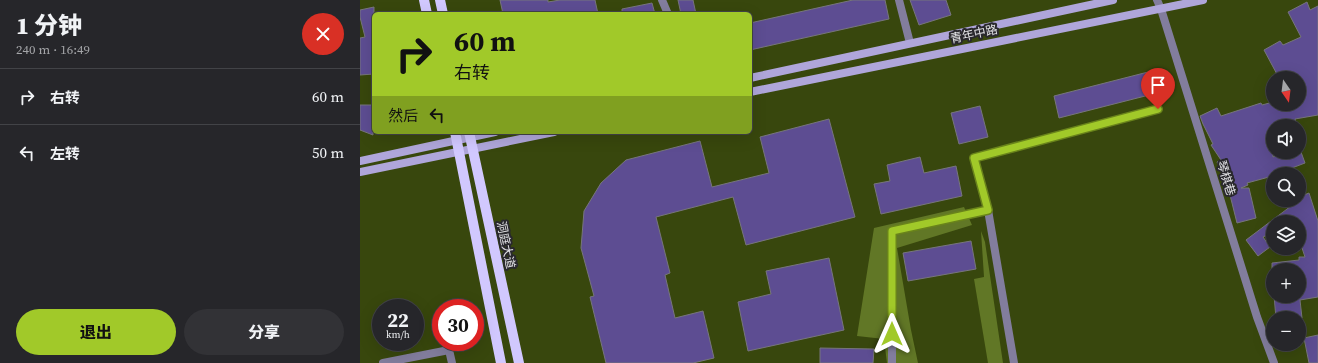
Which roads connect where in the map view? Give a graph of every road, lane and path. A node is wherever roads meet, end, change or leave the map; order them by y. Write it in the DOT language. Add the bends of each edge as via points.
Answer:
graph roads {
  1 [pos="424,0"];
  2 [pos="440,0"];
  3 [pos="662,0"];
  4 [pos="899,0"];
  5 [pos="1114,0"];
  6 [pos="1157,0"];
  7 [pos="1203,0"];
  8 [pos="1161,9"];
  9 [pos="427,12"];
  10 [pos="443,12"];
  11 [pos="667,12"];
  12 [pos="910,43"];
  13 [pos="752,78"];
  14 [pos="752,92"];
  15 [pos="1158,109"];
  16 [pos="544,134"];
  17 [pos="469,135"];
  18 [pos="456,136"];
  19 [pos="472,149"];
  20 [pos="459,151"];
  21 [pos="360,161"];
  22 [pos="360,172"];
  23 [pos="988,210"];
  24 [pos="383,363"];
  25 [pos="452,363"];
  26 [pos="501,363"];
  27 [pos="519,363"];
  28 [pos="892,363"];
  29 [pos="1014,363"];
  30 [pos="1274,363"];
  1 -- 9 [label="main road"];
  2 -- 10 [label="main road"];
  3 -- 11 [label="street"];
  4 -- 12 [label="street"];
  5 -- 12 [label="main road, 青年中路"];
  6 -- 8 [label="street, 琴棋巷"];
  7 -- 8 [label="main road, 青年中路"];
  8 -- 14 [label="main road, 青年中路"];
  8 -- 30 [label="street, 琴棋巷"];
  12 -- 13 [label="main road, 青年中路"];
  15 -- 23 [label="street" via="974,158"];
  16 -- 19 [label="main road"];
  17 -- 18 [label="main road"];
  17 -- 19 [label="main road, 洞庭大道"];
  18 -- 20 [label="main road"];
  18 -- 21 [label="main road"];
  19 -- 20 [label="main road"];
  19 -- 27 [label="main road, 洞庭大道"];
  20 -- 22 [label="main road"];
  20 -- 26 [label="main road"];
  23 -- 28 [label="street" via="892,231"];
  23 -- 29 [label="street"];
  24 -- 25 [label="street" via="449,350"];
}
